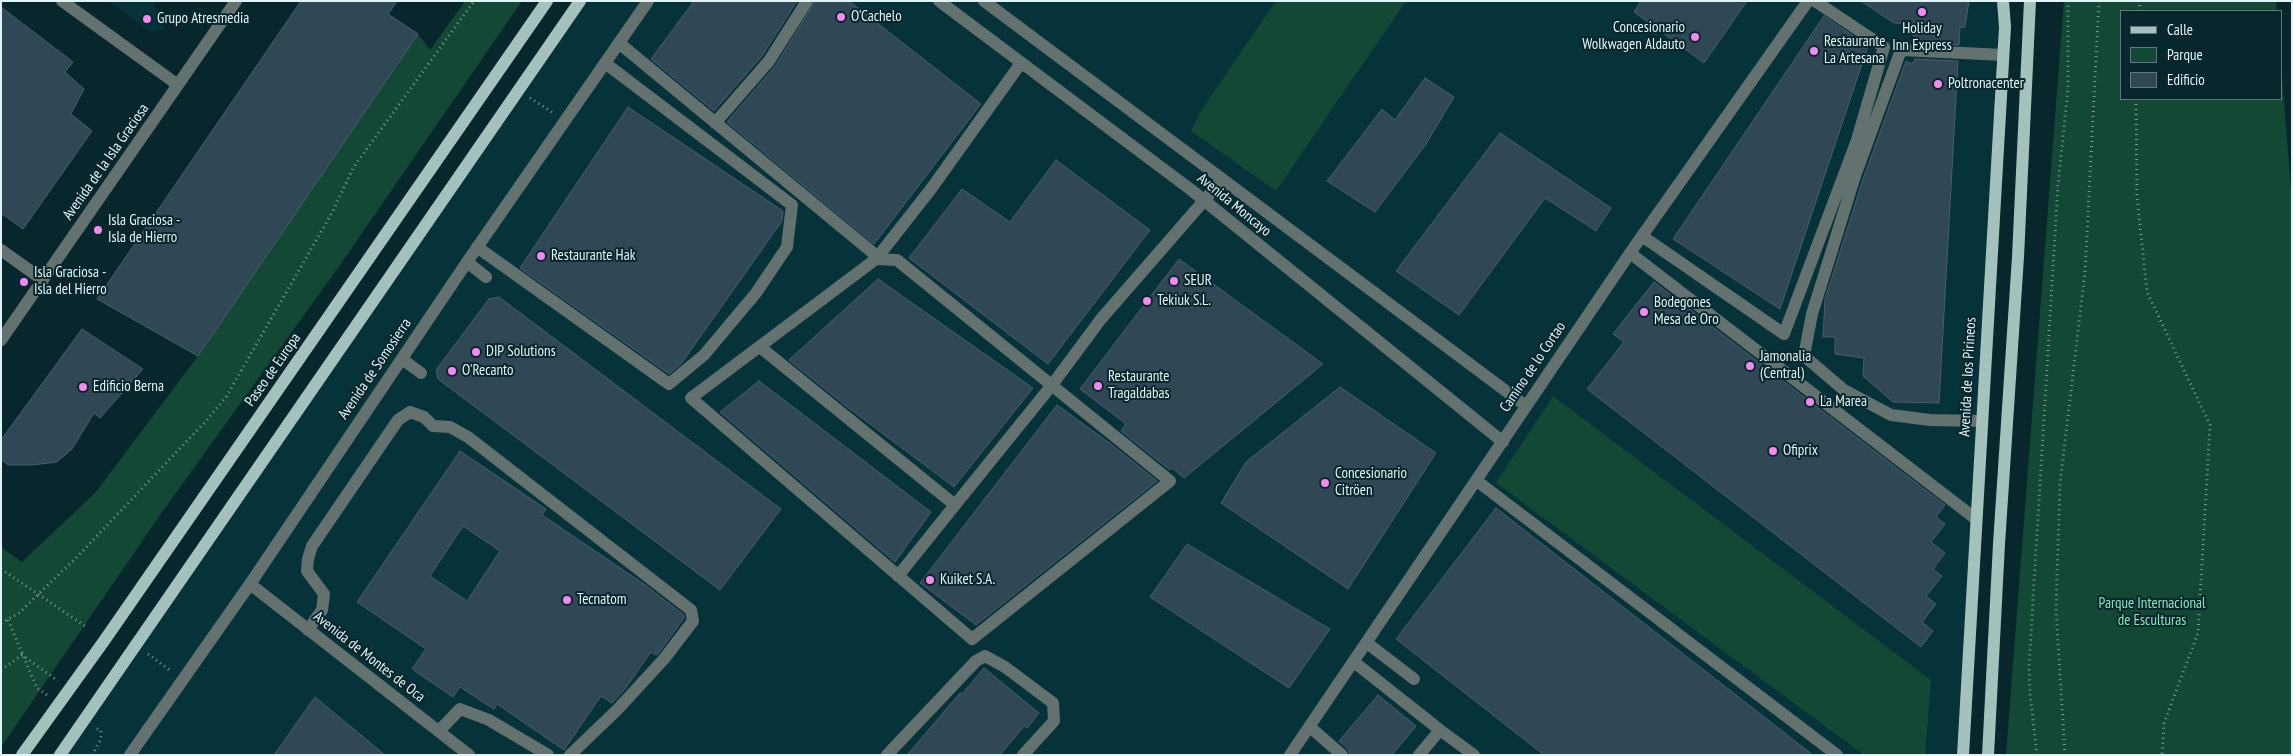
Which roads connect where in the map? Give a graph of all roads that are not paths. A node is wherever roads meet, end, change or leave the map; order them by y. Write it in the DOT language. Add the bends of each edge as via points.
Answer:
graph roads {
  1 [pos="62,1"];
  2 [pos="236,1"];
  3 [pos="547,1"];
  4 [pos="580,1"];
  5 [pos="648,1"];
  6 [pos="807,1"];
  7 [pos="939,1"];
  8 [pos="984,1"];
  9 [pos="1808,1"];
  10 [pos="1815,1"];
  11 [pos="2004,1"];
  12 [pos="2030,1"];
  13 [pos="619,43"];
  14 [pos="2003,55"];
  15 [pos="1021,62"];
  16 [pos="605,64"];
  17 [pos="178,85"];
  18 [pos="715,123"];
  19 [pos="1222,180"];
  20 [pos="1204,201"];
  21 [pos="1642,236"];
  22 [pos="477,247"];
  23 [pos="1,250"];
  24 [pos="1630,253"];
  25 [pos="876,259"];
  26 [pos="467,262"];
  27 [pos="486,277"];
  28 [pos="43,280"];
  29 [pos="1,340"];
  30 [pos="760,347"];
  31 [pos="402,359"];
  32 [pos="420,373"];
  33 [pos="1052,385"];
  34 [pos="1526,406"];
  35 [pos="1981,421"];
  36 [pos="1504,442"];
  37 [pos="1477,481"];
  38 [pos="955,505"];
  39 [pos="1976,519"];
  40 [pos="898,576"];
  41 [pos="250,584"];
  42 [pos="308,630"];
  43 [pos="1367,644"];
  44 [pos="1354,662"];
  45 [pos="1414,679"];
  46 [pos="1310,727"];
  47 [pos="1440,730"];
  48 [pos="439,731"];
  49 [pos="22,755"];
  50 [pos="60,755"];
  51 [pos="130,755"];
  52 [pos="469,755"];
  53 [pos="548,755"];
  54 [pos="570,755"];
  55 [pos="887,755"];
  56 [pos="1023,755"];
  57 [pos="1290,755"];
  58 [pos="1342,755"];
  59 [pos="1419,755"];
  60 [pos="1474,755"];
  61 [pos="1837,755"];
  62 [pos="1963,755"];
  63 [pos="1988,755"];
  1 -- 17 [label="street"];
  2 -- 17 [label="street, Avenida de la Isla Graciosa"];
  3 -- 49 [label="main road, Paseo de Europa" via="342,300"];
  4 -- 50 [label="main road"];
  5 -- 13 [label="street, Avenida de Somosierra"];
  6 -- 18 [label="street" via="769,61"];
  7 -- 15 [label="street, Avenida Moncayo"];
  8 -- 19 [label="street, Avenida Moncayo"];
  9 -- 21 [label="street, Camino de lo Cortao"];
  10 -- 21 [label="street" via="1884,47 1857,140 1784,334"];
  11 -- 14 [label="main road, Avenida de los Pirineos"];
  12 -- 63 [label="main road"];
  13 -- 16 [label="street, Avenida de Somosierra"];
  13 -- 18 [label="street"];
  14 -- 35 [label="main road, Avenida de los Pirineos"];
  14 -- 35 [label="street" via="1900,50 1815,305 1804,356 1844,390 1892,416"];
  15 -- 20 [label="street, Avenida Moncayo"];
  15 -- 25 [label="street" via="931,189"];
  16 -- 22 [label="street, Avenida de Somosierra"];
  16 -- 22 [label="street" via="792,205 787,248 756,293 704,355 669,384"];
  17 -- 28 [label="street, Avenida de la Isla Graciosa"];
  18 -- 25 [label="street" via="872,252"];
  19 -- 20 [label="street"];
  19 -- 34 [label="street, Avenida Moncayo"];
  20 -- 33 [label="street" via="1101,319"];
  20 -- 36 [label="street, Avenida Moncayo"];
  21 -- 24 [label="street, Camino de lo Cortao"];
  22 -- 26 [label="street, Avenida de Somosierra"];
  23 -- 28 [label="street"];
  24 -- 34 [label="street, Camino de lo Cortao"];
  24 -- 39 [label="street"];
  25 -- 30 [label="street"];
  25 -- 33 [label="street" via="898,260"];
  26 -- 27 [label="street"];
  26 -- 31 [label="street, Avenida de Somosierra"];
  28 -- 29 [label="street, Avenida de la Isla Graciosa"];
  30 -- 38 [label="street"];
  30 -- 40 [label="street" via="691,398"];
  31 -- 32 [label="street"];
  31 -- 41 [label="street, Avenida de Somosierra"];
  33 -- 38 [label="street"];
  33 -- 40 [label="street" via="1170,481 972,639"];
  34 -- 36 [label="street, Camino de lo Cortao"];
  35 -- 39 [label="main road, Avenida de los Pirineos"];
  36 -- 37 [label="street, Camino de lo Cortao"];
  37 -- 43 [label="street, Camino de lo Cortao"];
  37 -- 61 [label="street"];
  38 -- 40 [label="street"];
  39 -- 62 [label="main road, Avenida de los Pirineos"];
  41 -- 42 [label="street, Avenida de Montes de Oca"];
  41 -- 51 [label="street, Avenida de Somosierra"];
  42 -- 48 [label="street, Avenida de Montes de Oca"];
  42 -- 54 [label="street" via="322,610 324,594 307,571 312,546 398,420 410,412 424,417 433,426 450,427 468,437 691,610 693,621 664,659"];
  43 -- 44 [label="street, Camino de lo Cortao"];
  43 -- 45 [label="street"];
  44 -- 46 [label="street, Camino de lo Cortao"];
  44 -- 47 [label="street"];
  46 -- 57 [label="street, Camino de lo Cortao"];
  46 -- 58 [label="street"];
  47 -- 59 [label="street"];
  47 -- 60 [label="street"];
  48 -- 52 [label="street, Avenida de Montes de Oca"];
  48 -- 53 [label="street" via="460,709 489,720"];
  55 -- 56 [label="street" via="976,661 985,656 1006,667 1053,703 1054,720"];
}
